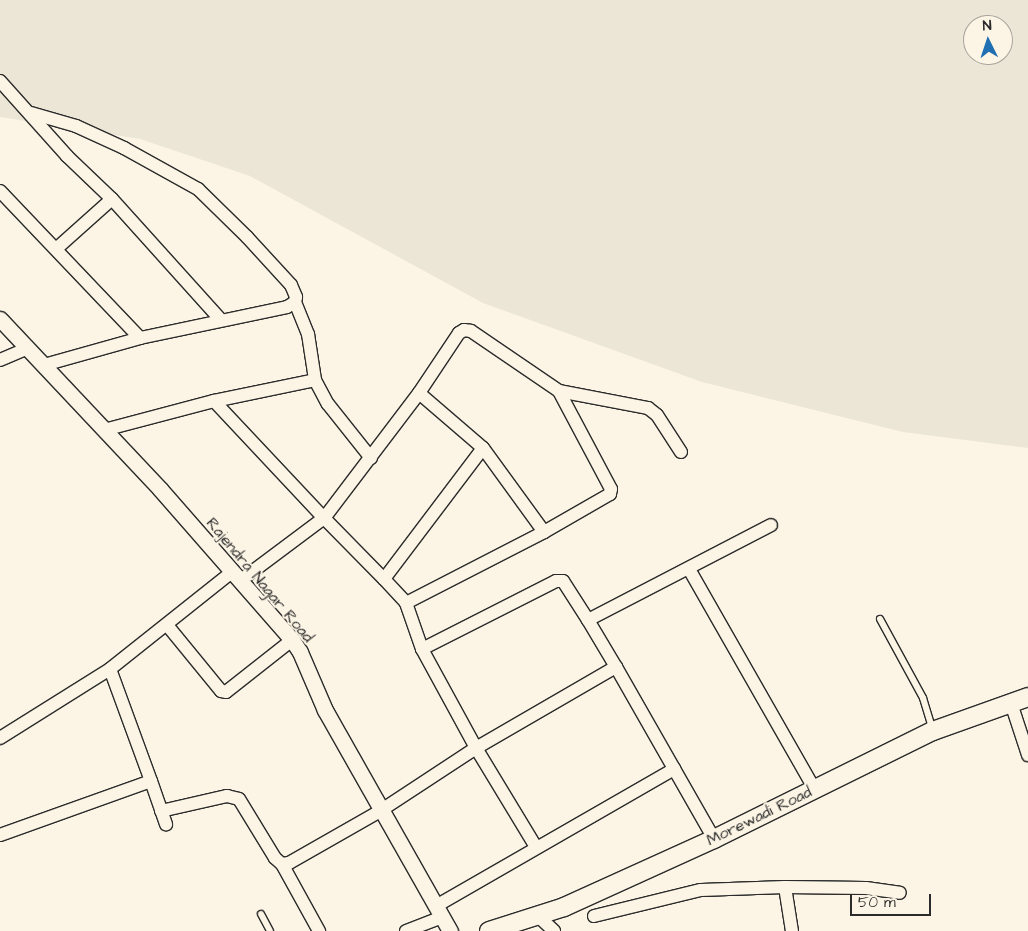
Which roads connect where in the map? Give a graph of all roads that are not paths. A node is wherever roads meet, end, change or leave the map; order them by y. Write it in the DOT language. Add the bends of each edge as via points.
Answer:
graph roads {
  1 [pos="0,81"];
  2 [pos="5,97"];
  3 [pos="31,113"];
  4 [pos="0,191"];
  5 [pos="112,199"];
  6 [pos="56,249"];
  7 [pos="295,302"];
  8 [pos="0,319"];
  9 [pos="221,320"];
  10 [pos="140,338"];
  11 [pos="28,348"];
  12 [pos="0,360"];
  13 [pos="44,364"];
  14 [pos="314,380"];
  15 [pos="559,391"];
  16 [pos="419,393"];
  17 [pos="214,401"];
  18 [pos="104,430"];
  19 [pos="483,448"];
  20 [pos="681,452"];
  21 [pos="370,458"];
  22 [pos="324,518"];
  23 [pos="771,525"];
  24 [pos="544,532"];
  25 [pos="689,568"];
  26 [pos="236,576"];
  27 [pos="384,578"];
  28 [pos="406,603"];
  29 [pos="588,620"];
  30 [pos="880,620"];
  31 [pos="167,625"];
  32 [pos="292,640"];
  33 [pos="422,649"];
  34 [pos="616,667"];
  35 [pos="110,669"];
  36 [pos="1028,697"];
  37 [pos="1011,703"];
  38 [pos="933,731"];
  39 [pos="0,738"];
  40 [pos="476,748"];
  41 [pos="1028,755"];
  42 [pos="674,769"];
  43 [pos="151,781"];
  44 [pos="814,790"];
  45 [pos="161,811"];
  46 [pos="380,811"];
  47 [pos="166,824"];
  48 [pos="0,835"];
  49 [pos="714,839"];
  50 [pos="536,847"];
  51 [pos="282,864"];
  52 [pos="785,887"];
  53 [pos="900,893"];
  54 [pos="439,912"];
  55 [pos="261,914"];
  56 [pos="538,916"];
  57 [pos="594,916"];
  58 [pos="270,931"];
  59 [pos="318,931"];
  60 [pos="406,931"];
  61 [pos="450,931"];
  62 [pos="489,931"];
  63 [pos="554,931"];
  64 [pos="792,931"];
  1 -- 2 [label="street"];
  2 -- 3 [label="street"];
  3 -- 5 [label="street" via="67,156"];
  3 -- 7 [label="street" via="76,126 198,189 291,285"];
  4 -- 6 [label="street"];
  5 -- 6 [label="street"];
  5 -- 9 [label="street"];
  6 -- 10 [label="street"];
  7 -- 9 [label="street"];
  7 -- 14 [label="street" via="308,334"];
  8 -- 11 [label="street, Rajendra Nagar Road"];
  9 -- 10 [label="street"];
  10 -- 13 [label="street"];
  11 -- 12 [label="street"];
  11 -- 13 [label="street, Rajendra Nagar Road"];
  13 -- 18 [label="street, Rajendra Nagar Road"];
  14 -- 17 [label="street"];
  14 -- 21 [label="street" via="328,404"];
  15 -- 16 [label="street" via="464,330"];
  15 -- 20 [label="street" via="648,408"];
  15 -- 24 [label="street" via="611,489 610,494"];
  16 -- 19 [label="street"];
  16 -- 21 [label="street"];
  17 -- 18 [label="street"];
  17 -- 22 [label="street"];
  18 -- 26 [label="street, Rajendra Nagar Road"];
  19 -- 24 [label="street"];
  19 -- 27 [label="street"];
  21 -- 22 [label="street"];
  22 -- 26 [label="street"];
  22 -- 27 [label="street"];
  23 -- 25 [label="street"];
  24 -- 28 [label="street"];
  25 -- 29 [label="street"];
  25 -- 44 [label="street"];
  26 -- 31 [label="street"];
  26 -- 32 [label="street, Rajendra Nagar Road"];
  27 -- 28 [label="street"];
  28 -- 33 [label="street"];
  29 -- 33 [label="street" via="563,581 556,581"];
  29 -- 34 [label="street"];
  30 -- 38 [label="lane" via="923,698"];
  31 -- 32 [label="street" via="221,691 226,692"];
  31 -- 35 [label="street"];
  32 -- 46 [label="street, Rajendra Nagar Road" via="325,710"];
  33 -- 40 [label="street"];
  34 -- 40 [label="street"];
  34 -- 42 [label="street"];
  35 -- 39 [label="street"];
  35 -- 43 [label="street"];
  36 -- 37 [label="main road, Morewadi Road"];
  37 -- 38 [label="main road, Morewadi Road"];
  37 -- 41 [label="street"];
  38 -- 44 [label="main road, Morewadi Road"];
  40 -- 46 [label="street"];
  40 -- 50 [label="street"];
  42 -- 49 [label="street"];
  42 -- 50 [label="street"];
  43 -- 45 [label="street"];
  43 -- 48 [label="street"];
  44 -- 49 [label="main road, Morewadi Road"];
  45 -- 47 [label="street"];
  45 -- 51 [label="street" via="234,797 239,799 275,858"];
  46 -- 51 [label="street"];
  46 -- 54 [label="street, Rajendra Nagar Road"];
  49 -- 56 [label="main road, Morewadi Road"];
  50 -- 54 [label="street"];
  51 -- 59 [label="street"];
  52 -- 53 [label="street" via="866,888"];
  52 -- 57 [label="street" via="701,890"];
  52 -- 64 [label="street"];
  54 -- 60 [label="street"];
  54 -- 61 [label="street, Rajendra Nagar Road"];
  55 -- 58 [label="lane"];
  56 -- 62 [label="main road, Morewadi Road"];
  56 -- 63 [label="street"];
}
